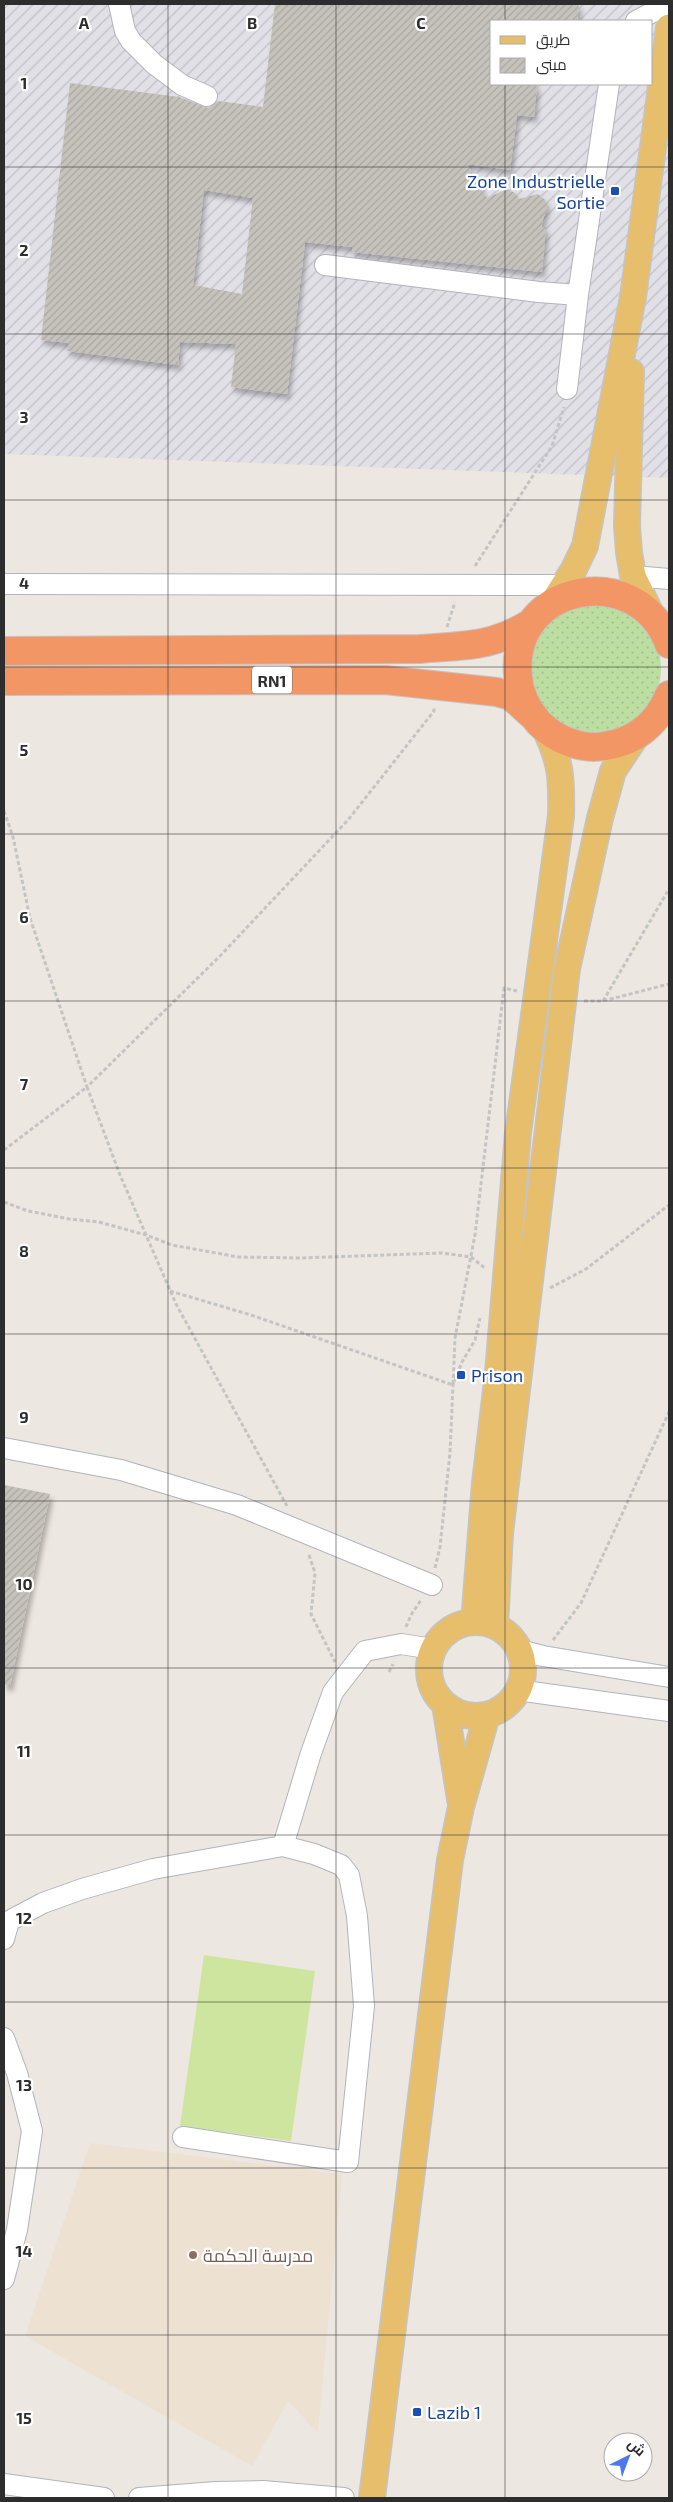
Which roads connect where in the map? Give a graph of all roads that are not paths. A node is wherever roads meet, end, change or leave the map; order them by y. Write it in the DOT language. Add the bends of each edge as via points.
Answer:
graph roads {
  1 [pos="119,4"];
  2 [pos="668,4"];
  3 [pos="638,20"];
  4 [pos="669,26"];
  5 [pos="609,85"];
  6 [pos="207,96"];
  7 [pos="325,265"];
  8 [pos="578,295"];
  9 [pos="633,297"];
  10 [pos="567,389"];
  11 [pos="633,576"];
  12 [pos="669,579"];
  13 [pos="4,584"];
  14 [pos="558,594"];
  15 [pos="532,623"];
  16 [pos="664,631"];
  17 [pos="4,651"];
  18 [pos="4,681"];
  19 [pos="666,707"];
  20 [pos="538,721"];
  21 [pos="637,736"];
  22 [pos="518,1281"];
  23 [pos="4,1448"];
  24 [pos="432,1585"];
  25 [pos="485,1624"];
  26 [pos="433,1649"];
  27 [pos="520,1650"];
  28 [pos="669,1677"];
  29 [pos="517,1690"];
  30 [pos="445,1704"];
  31 [pos="669,1711"];
  32 [pos="487,1715"];
  33 [pos="461,1807"];
  34 [pos="283,1846"];
  35 [pos="4,1939"];
  36 [pos="4,2038"];
  37 [pos="182,2137"];
  38 [pos="4,2279"];
  39 [pos="4,2484"];
  40 [pos="94,2498"];
  41 [pos="139,2498"];
  42 [pos="344,2498"];
  43 [pos="372,2498"];
  1 -- 6 [label="street" via="125,31 131,41 182,85"];
  2 -- 3 [label="street"];
  4 -- 9 [label="main road"];
  5 -- 8 [label="street"];
  7 -- 8 [label="street"];
  8 -- 10 [label="street"];
  9 -- 11 [label="main road" via="627,526"];
  9 -- 14 [label="main road" via="585,546"];
  11 -- 12 [label="street"];
  11 -- 16 [label="main road"];
  13 -- 14 [label="street" via="463,584"];
  14 -- 15 [label="highway, RN1"];
  14 -- 16 [label="highway, RN1" via="564,597 586,591 610,592 632,600"];
  15 -- 17 [label="highway, RN1" via="506,638 485,644 420,649"];
  15 -- 20 [label="highway, RN1" via="520,645 517,669 521,693"];
  18 -- 20 [label="highway, RN1" via="385,680 497,692 510,696"];
  19 -- 21 [label="highway, RN1"];
  20 -- 21 [label="highway, RN1" via="565,740 589,747 614,745"];
  20 -- 22 [label="main road" via="556,751 562,779 561,816 518,1133"];
  21 -- 22 [label="main road" via="613,771 567,969"];
  22 -- 25 [label="main road" via="474,1602"];
  23 -- 24 [label="street" via="121,1470 237,1505"];
  25 -- 26 [label="main road" via="453,1627 441,1636"];
  25 -- 27 [label="main road" via="511,1637"];
  26 -- 30 [label="main road" via="429,1663 430,1678 435,1692"];
  26 -- 34 [label="street" via="401,1644 365,1651 359,1658 334,1692 311,1753"];
  27 -- 28 [label="street"];
  27 -- 29 [label="main road" via="523,1666"];
  29 -- 31 [label="street"];
  29 -- 32 [label="main road" via="502,1708"];
  30 -- 32 [label="main road" via="472,1716"];
  30 -- 33 [label="main road"];
  32 -- 33 [label="main road"];
  33 -- 43 [label="main road" via="450,1860"];
  34 -- 35 [label="street" via="154,1869 82,1889 43,1903 10,1921"];
  34 -- 37 [label="street" via="314,1854 341,1866 349,1875 353,1894 364,2006 348,2162"];
  36 -- 38 [label="street" via="32,2131"];
  39 -- 40 [label="street"];
  41 -- 42 [label="street" via="254,2491"];
}
